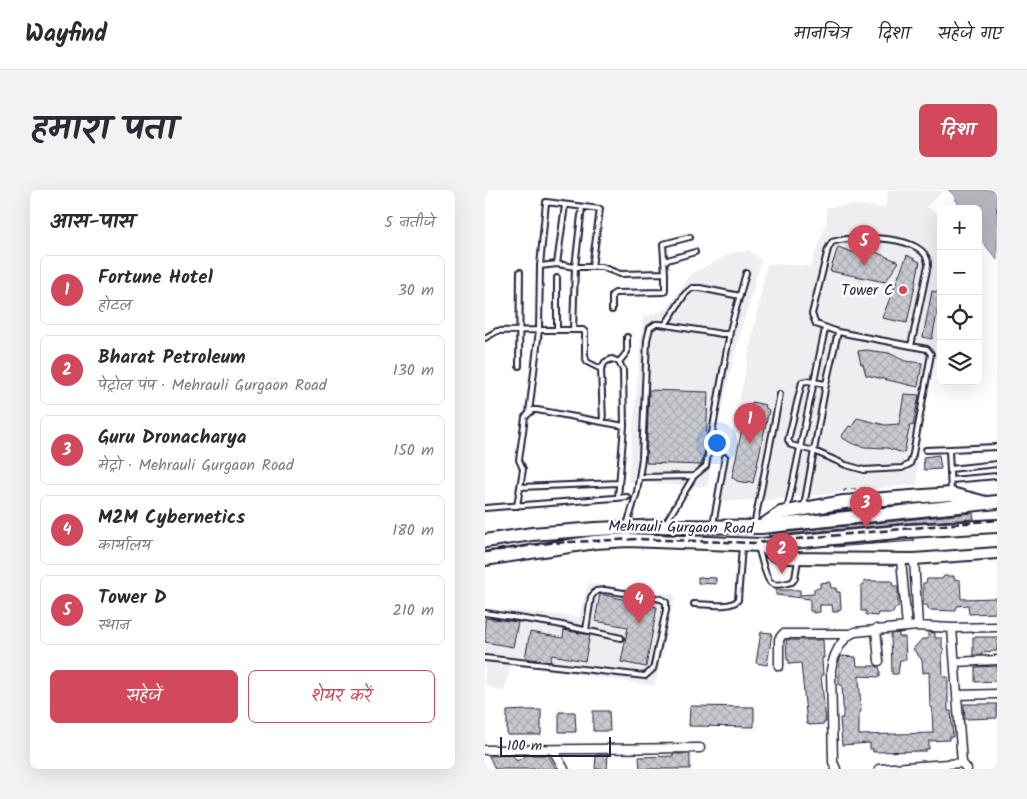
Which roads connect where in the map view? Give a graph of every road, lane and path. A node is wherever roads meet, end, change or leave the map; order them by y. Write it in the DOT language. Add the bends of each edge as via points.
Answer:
graph roads {
  1 [pos="565,205"];
  2 [pos="582,207"];
  3 [pos="997,207"];
  4 [pos="997,213"];
  5 [pos="690,237"];
  6 [pos="695,252"];
  7 [pos="664,261"];
  8 [pos="557,264"];
  9 [pos="540,266"];
  10 [pos="575,267"];
  11 [pos="592,267"];
  12 [pos="521,272"];
  13 [pos="665,273"];
  14 [pos="746,273"];
  15 [pos="557,278"];
  16 [pos="740,296"];
  17 [pos="612,310"];
  18 [pos="665,325"];
  19 [pos="825,329"];
  20 [pos="539,330"];
  21 [pos="557,330"];
  22 [pos="573,330"];
  23 [pos="520,331"];
  24 [pos="730,332"];
  25 [pos="838,332"];
  26 [pos="627,337"];
  27 [pos="485,338"];
  28 [pos="911,346"];
  29 [pos="619,362"];
  30 [pos="519,366"];
  31 [pos="601,369"];
  32 [pos="814,382"];
  33 [pos="826,384"];
  34 [pos="781,394"];
  35 [pos="529,413"];
  36 [pos="603,422"];
  37 [pos="625,426"];
  38 [pos="997,447"];
  39 [pos="801,448"];
  40 [pos="926,450"];
  41 [pos="949,450"];
  42 [pos="814,451"];
  43 [pos="725,457"];
  44 [pos="997,464"];
  45 [pos="950,469"];
  46 [pos="694,476"];
  47 [pos="997,476"];
  48 [pos="640,477"];
  49 [pos="951,480"];
  50 [pos="619,483"];
  51 [pos="520,487"];
  52 [pos="863,488"];
  53 [pos="844,490"];
  54 [pos="951,494"];
  55 [pos="627,497"];
  56 [pos="618,498"];
  57 [pos="992,502"];
  58 [pos="517,506"];
  59 [pos="485,508"];
  60 [pos="803,509"];
  61 [pos="786,512"];
  62 [pos="664,526"];
  63 [pos="997,526"];
  64 [pos="626,527"];
  65 [pos="713,528"];
  66 [pos="757,528"];
  67 [pos="485,541"];
  68 [pos="759,545"];
  69 [pos="742,546"];
  70 [pos="997,554"];
  71 [pos="798,558"];
  72 [pos="914,558"];
  73 [pos="485,559"];
  74 [pos="901,559"];
  75 [pos="694,604"];
  76 [pos="485,613"];
  77 [pos="918,626"];
  78 [pos="907,627"];
  79 [pos="997,627"];
  80 [pos="952,628"];
  81 [pos="876,629"];
  82 [pos="586,630"];
  83 [pos="850,634"];
  84 [pos="621,638"];
  85 [pos="485,658"];
  86 [pos="997,660"];
  87 [pos="879,661"];
  88 [pos="955,662"];
  89 [pos="779,666"];
  90 [pos="997,694"];
  91 [pos="957,695"];
  92 [pos="700,748"];
  93 [pos="485,750"];
  94 [pos="553,750"];
  95 [pos="965,766"];
  96 [pos="912,768"];
  97 [pos="564,769"];
  98 [pos="836,769"];
  99 [pos="879,769"];
  1 -- 2 [label="lane"];
  1 -- 8 [label="lane"];
  1 -- 9 [label="lane" via="546,202"];
  2 -- 10 [label="lane"];
  2 -- 11 [label="lane" via="600,209"];
  3 -- 4 [label="path"];
  5 -- 7 [label="lane" via="663,244"];
  6 -- 7 [label="lane"];
  7 -- 13 [label="lane"];
  8 -- 9 [label="lane"];
  8 -- 10 [label="lane"];
  9 -- 20 [label="lane"];
  10 -- 11 [label="lane"];
  10 -- 22 [label="lane"];
  11 -- 13 [label="lane" via="620,274"];
  12 -- 23 [label="lane"];
  13 -- 17 [label="lane" via="663,292 615,293 612,295"];
  14 -- 16 [label="lane"];
  15 -- 21 [label="lane"];
  16 -- 18 [label="lane" via="692,288"];
  16 -- 24 [label="lane"];
  18 -- 24 [label="lane" via="727,335"];
  18 -- 48 [label="lane" via="652,326 647,340"];
  19 -- 25 [label="lane"];
  19 -- 28 [label="lane" via="816,324 812,314 830,244 875,238 897,240 923,251 929,258"];
  19 -- 32 [label="lane"];
  20 -- 21 [label="lane"];
  20 -- 23 [label="lane"];
  20 -- 35 [label="lane"];
  21 -- 22 [label="lane"];
  22 -- 31 [label="lane" via="585,332 587,362"];
  23 -- 27 [label="lane" via="497,332"];
  23 -- 30 [label="lane"];
  24 -- 46 [label="lane" via="705,466"];
  25 -- 28 [label="lane"];
  25 -- 33 [label="lane"];
  26 -- 29 [label="lane" via="627,352"];
  28 -- 42 [label="lane" via="927,349 931,358 910,464 902,468 864,470"];
  29 -- 31 [label="lane" via="609,360"];
  29 -- 37 [label="lane" via="623,370"];
  31 -- 36 [label="lane"];
  32 -- 33 [label="lane"];
  32 -- 39 [label="lane"];
  32 -- 39 [label="lane" via="802,382 788,440 791,445"];
  33 -- 42 [label="lane"];
  34 -- 66 [label="lane"];
  35 -- 36 [label="lane" via="537,410"];
  35 -- 51 [label="lane" via="525,417 519,460 523,469"];
  36 -- 37 [label="lane"];
  37 -- 50 [label="lane"];
  38 -- 41 [label="lane"];
  39 -- 42 [label="lane"];
  39 -- 61 [label="lane"];
  40 -- 41 [label="lane"];
  41 -- 45 [label="lane"];
  42 -- 60 [label="lane"];
  43 -- 65 [label="lane"];
  44 -- 45 [label="lane"];
  45 -- 49 [label="lane"];
  46 -- 48 [label="lane"];
  46 -- 62 [label="lane"];
  47 -- 49 [label="lane"];
  48 -- 64 [label="lane"];
  49 -- 54 [label="lane"];
  50 -- 51 [label="lane"];
  50 -- 56 [label="lane"];
  51 -- 58 [label="lane"];
  52 -- 53 [label="path"];
  54 -- 57 [label="main road"];
  54 -- 60 [label="main road" via="844,502"];
  55 -- 56 [label="lane"];
  56 -- 58 [label="lane"];
  57 -- 66 [label="main road, Mehrauli Gurgaon Road"];
  58 -- 59 [label="lane"];
  60 -- 61 [label="main road"];
  61 -- 66 [label="main road"];
  62 -- 64 [label="main road, Mehrauli Gurgaon Road"];
  62 -- 65 [label="main road, Mehrauli Gurgaon Road"];
  63 -- 68 [label="main road, Mehrauli Gurgaon Road"];
  64 -- 67 [label="main road, Mehrauli Gurgaon Road"];
  65 -- 66 [label="main road, Mehrauli Gurgaon Road"];
  68 -- 69 [label="main road, Mehrauli Gurgaon Road"];
  68 -- 71 [label="street" via="778,557"];
  68 -- 71 [label="lane" via="766,574 774,584 791,582 795,578"];
  69 -- 73 [label="main road, Mehrauli Gurgaon Road" via="628,540"];
  69 -- 75 [label="lane" via="739,600 729,604"];
  70 -- 72 [label="street"];
  71 -- 74 [label="street"];
  72 -- 74 [label="street"];
  72 -- 77 [label="street"];
  74 -- 78 [label="street"];
  76 -- 82 [label="lane"];
  77 -- 78 [label="street"];
  77 -- 80 [label="street"];
  78 -- 81 [label="street"];
  79 -- 80 [label="street"];
  80 -- 88 [label="street"];
  81 -- 83 [label="street"];
  81 -- 87 [label="street"];
  82 -- 84 [label="lane"];
  82 -- 85 [label="lane" via="591,597 597,591 666,602 655,665 645,676"];
  83 -- 89 [label="street" via="783,634 779,639"];
  83 -- 98 [label="street" via="837,652 831,670 833,762"];
  86 -- 88 [label="street"];
  88 -- 91 [label="street"];
  90 -- 91 [label="street"];
  91 -- 95 [label="street"];
  92 -- 94 [label="street"];
  93 -- 94 [label="street"];
  94 -- 97 [label="street"];
  95 -- 96 [label="street"];
  96 -- 99 [label="street"];
}
